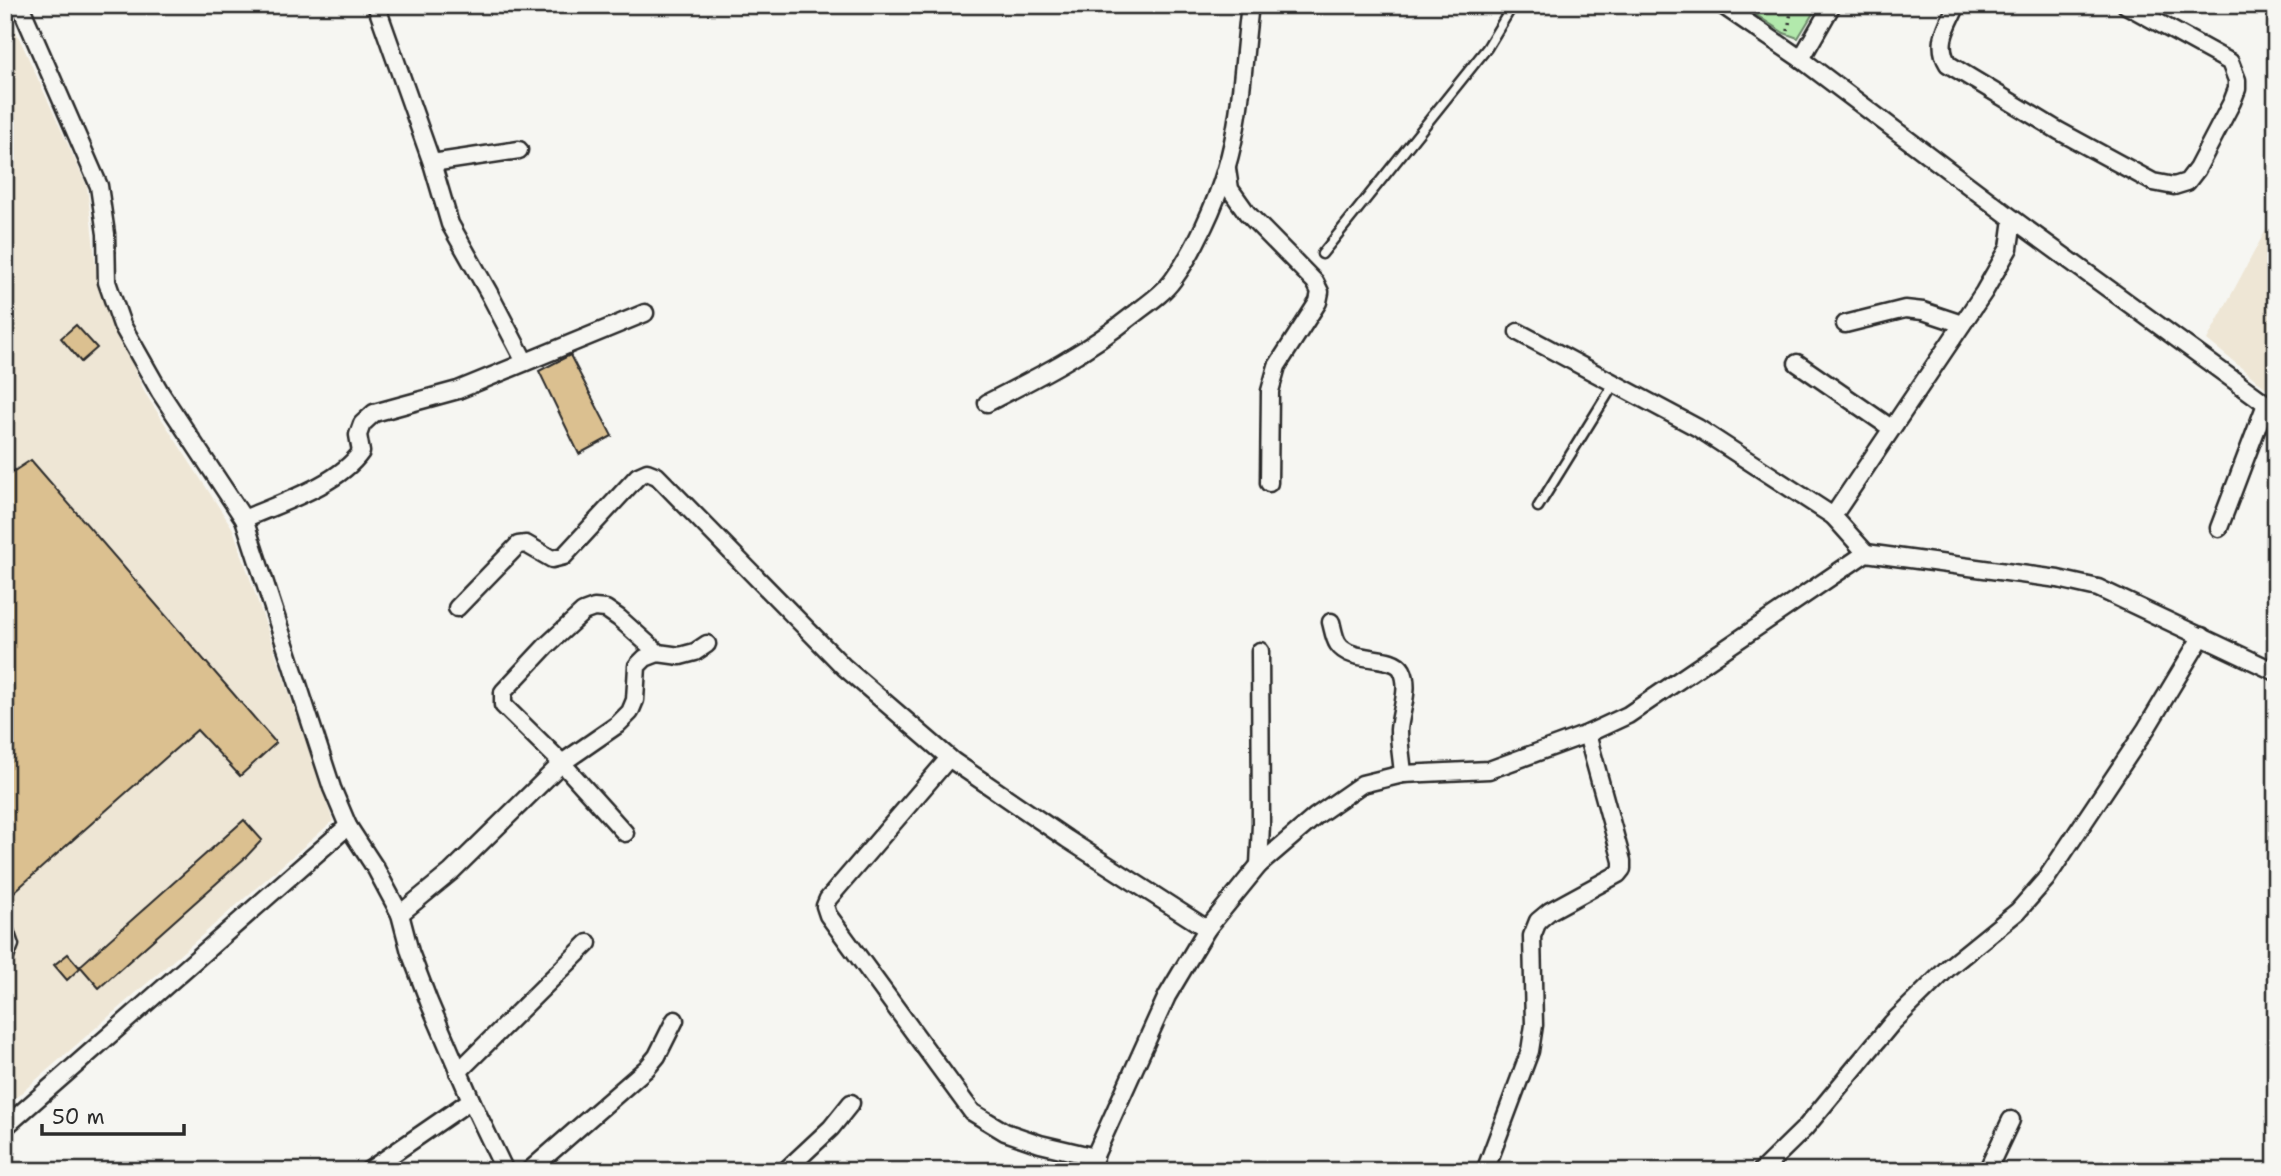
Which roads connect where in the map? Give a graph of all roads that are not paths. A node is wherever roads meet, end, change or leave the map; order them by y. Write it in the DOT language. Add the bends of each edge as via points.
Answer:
graph roads {
  1 [pos="20,5"];
  2 [pos="376,5"];
  3 [pos="1250,5"];
  4 [pos="1513,5"];
  5 [pos="1722,5"];
  6 [pos="1832,5"];
  7 [pos="1957,5"];
  8 [pos="2126,5"];
  9 [pos="1801,60"];
  10 [pos="519,150"];
  11 [pos="432,163"];
  12 [pos="1227,169"];
  13 [pos="2013,219"];
  14 [pos="1322,254"];
  15 [pos="645,313"];
  16 [pos="1845,324"];
  17 [pos="1962,324"];
  18 [pos="1518,332"];
  19 [pos="525,362"];
  20 [pos="1797,363"];
  21 [pos="1614,384"];
  22 [pos="987,403"];
  23 [pos="2271,408"];
  24 [pos="1891,428"];
  25 [pos="1269,483"];
  26 [pos="1538,507"];
  27 [pos="1833,516"];
  28 [pos="244,519"];
  29 [pos="2219,528"];
  30 [pos="1866,553"];
  31 [pos="457,608"];
  32 [pos="1331,622"];
  33 [pos="2202,636"];
  34 [pos="707,644"];
  35 [pos="1260,651"];
  36 [pos="657,653"];
  37 [pos="2276,672"];
  38 [pos="1587,734"];
  39 [pos="949,758"];
  40 [pos="562,763"];
  41 [pos="1403,774"];
  42 [pos="348,826"];
  43 [pos="625,833"];
  44 [pos="1259,865"];
  45 [pos="400,914"];
  46 [pos="5,919"];
  47 [pos="1207,929"];
  48 [pos="588,943"];
  49 [pos="5,968"];
  50 [pos="675,1020"];
  51 [pos="458,1072"];
  52 [pos="471,1100"];
  53 [pos="851,1103"];
  54 [pos="2011,1120"];
  55 [pos="5,1127"];
  56 [pos="1091,1164"];
  57 [pos="368,1171"];
  58 [pos="505,1171"];
  59 [pos="529,1171"];
  60 [pos="785,1171"];
  61 [pos="1485,1171"];
  62 [pos="1762,1171"];
  63 [pos="1987,1171"];
  1 -- 28 [label="street" via="99,186 107,282 122,325"];
  2 -- 11 [label="street"];
  3 -- 12 [label="street"];
  4 -- 14 [label="lane" via="1487,48"];
  5 -- 9 [label="street"];
  6 -- 9 [label="street"];
  7 -- 8 [label="street" via="1941,47 1948,65 2153,182 2174,186 2187,182 2197,169 2232,102 2237,89 2234,69 2230,62"];
  9 -- 13 [label="street"];
  10 -- 11 [label="street"];
  11 -- 19 [label="street" via="450,224"];
  12 -- 22 [label="street" via="1189,252 1158,296 1091,348"];
  12 -- 25 [label="street" via="1230,189 1247,213 1320,292 1277,366 1270,391"];
  13 -- 17 [label="street" via="2003,260"];
  13 -- 23 [label="street"];
  15 -- 19 [label="street"];
  16 -- 17 [label="street" via="1905,309"];
  17 -- 24 [label="street"];
  18 -- 21 [label="street"];
  19 -- 28 [label="street" via="458,390 374,413 362,424 358,435 361,452 356,459 307,492"];
  20 -- 24 [label="street"];
  21 -- 26 [label="lane"];
  21 -- 27 [label="street" via="1698,428"];
  23 -- 29 [label="street"];
  24 -- 27 [label="street"];
  27 -- 30 [label="street"];
  28 -- 42 [label="street"];
  30 -- 33 [label="street" via="2004,570 2098,588"];
  30 -- 38 [label="street" via="1663,693"];
  31 -- 39 [label="street" via="518,545 526,544 552,559 564,556 638,476 647,472 657,476 844,667"];
  32 -- 41 [label="street" via="1337,643 1345,650 1402,670 1405,683 1399,730"];
  33 -- 37 [label="street"];
  33 -- 62 [label="street" via="2046,879 2018,911 1949,967 1892,1023 1805,1128"];
  34 -- 36 [label="street" via="680,656"];
  35 -- 44 [label="street"];
  36 -- 40 [label="street" via="638,666 630,712"];
  36 -- 40 [label="street" via="619,618 606,609 594,608 583,612 546,646 503,692 502,705"];
  38 -- 41 [label="street" via="1489,770"];
  38 -- 61 [label="street" via="1622,869 1550,911 1538,921 1531,936 1534,1025 1530,1051"];
  39 -- 47 [label="street"];
  39 -- 56 [label="street" via="828,899 828,915 972,1112 1017,1136"];
  40 -- 43 [label="street"];
  40 -- 45 [label="street" via="451,872"];
  41 -- 44 [label="street" via="1362,784"];
  42 -- 45 [label="street"];
  42 -- 55 [label="street"];
  44 -- 47 [label="street"];
  45 -- 51 [label="street"];
  46 -- 49 [label="lane" via="14,945"];
  47 -- 56 [label="street" via="1167,996"];
  48 -- 51 [label="street"];
  50 -- 59 [label="street" via="647,1068"];
  51 -- 52 [label="street"];
  52 -- 57 [label="street"];
  52 -- 58 [label="street"];
  53 -- 60 [label="street"];
  54 -- 63 [label="street"];
}
